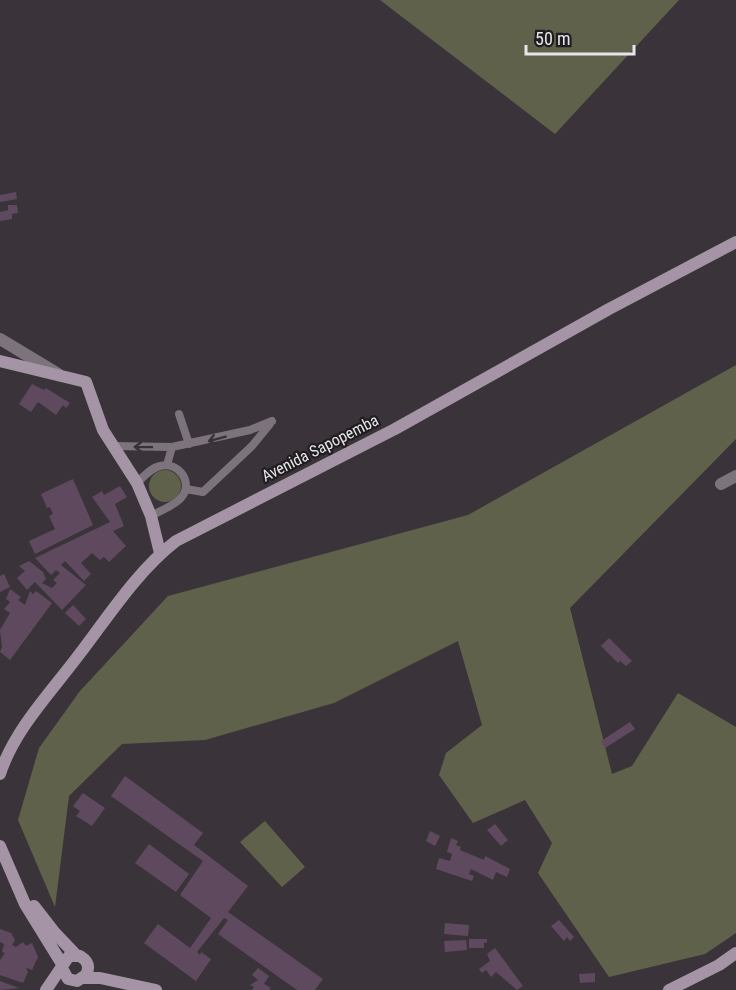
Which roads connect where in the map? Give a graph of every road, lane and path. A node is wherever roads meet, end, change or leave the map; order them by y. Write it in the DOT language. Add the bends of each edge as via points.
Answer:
graph roads {
  1 [pos="736,242"];
  2 [pos="0,339"];
  3 [pos="0,361"];
  4 [pos="58,374"];
  5 [pos="179,414"];
  6 [pos="189,444"];
  7 [pos="113,446"];
  8 [pos="172,447"];
  9 [pos="167,465"];
  10 [pos="736,476"];
  11 [pos="137,483"];
  12 [pos="721,484"];
  13 [pos="186,489"];
  14 [pos="151,516"];
  15 [pos="160,553"];
  16 [pos="0,774"];
  17 [pos="0,846"];
  18 [pos="14,879"];
  19 [pos="736,953"];
  20 [pos="81,958"];
  21 [pos="62,966"];
  22 [pos="77,983"];
  23 [pos="127,983"];
  24 [pos="46,990"];
  25 [pos="156,990"];
  26 [pos="669,990"];
  1 -- 15 [label="main road, Avenida Sapopemba" via="395,429 203,526"];
  2 -- 4 [label="street"];
  3 -- 4 [label="main road"];
  4 -- 7 [label="main road" via="86,382"];
  5 -- 6 [label="lane"];
  6 -- 8 [label="lane"];
  13 -- 6 [label="lane, one-way" via="203,492 252,446 272,421"];
  8 -- 7 [label="lane, one-way"];
  7 -- 11 [label="main road"];
  8 -- 9 [label="lane"];
  9 -- 11 [label="lane" via="156,466"];
  9 -- 13 [label="lane" via="180,470"];
  10 -- 12 [label="street"];
  11 -- 14 [label="main road"];
  13 -- 14 [label="lane" via="178,501"];
  14 -- 15 [label="main road"];
  15 -- 16 [label="main road, Avenida Sapopemba" via="37,710"];
  17 -- 18 [label="main road"];
  18 -- 20 [label="main road" via="55,933"];
  18 -- 21 [label="main road"];
  19 -- 26 [label="main road" via="719,966"];
  20 -- 21 [label="main road" via="69,956"];
  20 -- 22 [label="main road" via="88,968"];
  20 -- 23 [label="main road"];
  21 -- 22 [label="main road" via="68,979"];
  21 -- 24 [label="main road"];
  22 -- 23 [label="main road"];
  23 -- 25 [label="main road"];
}
